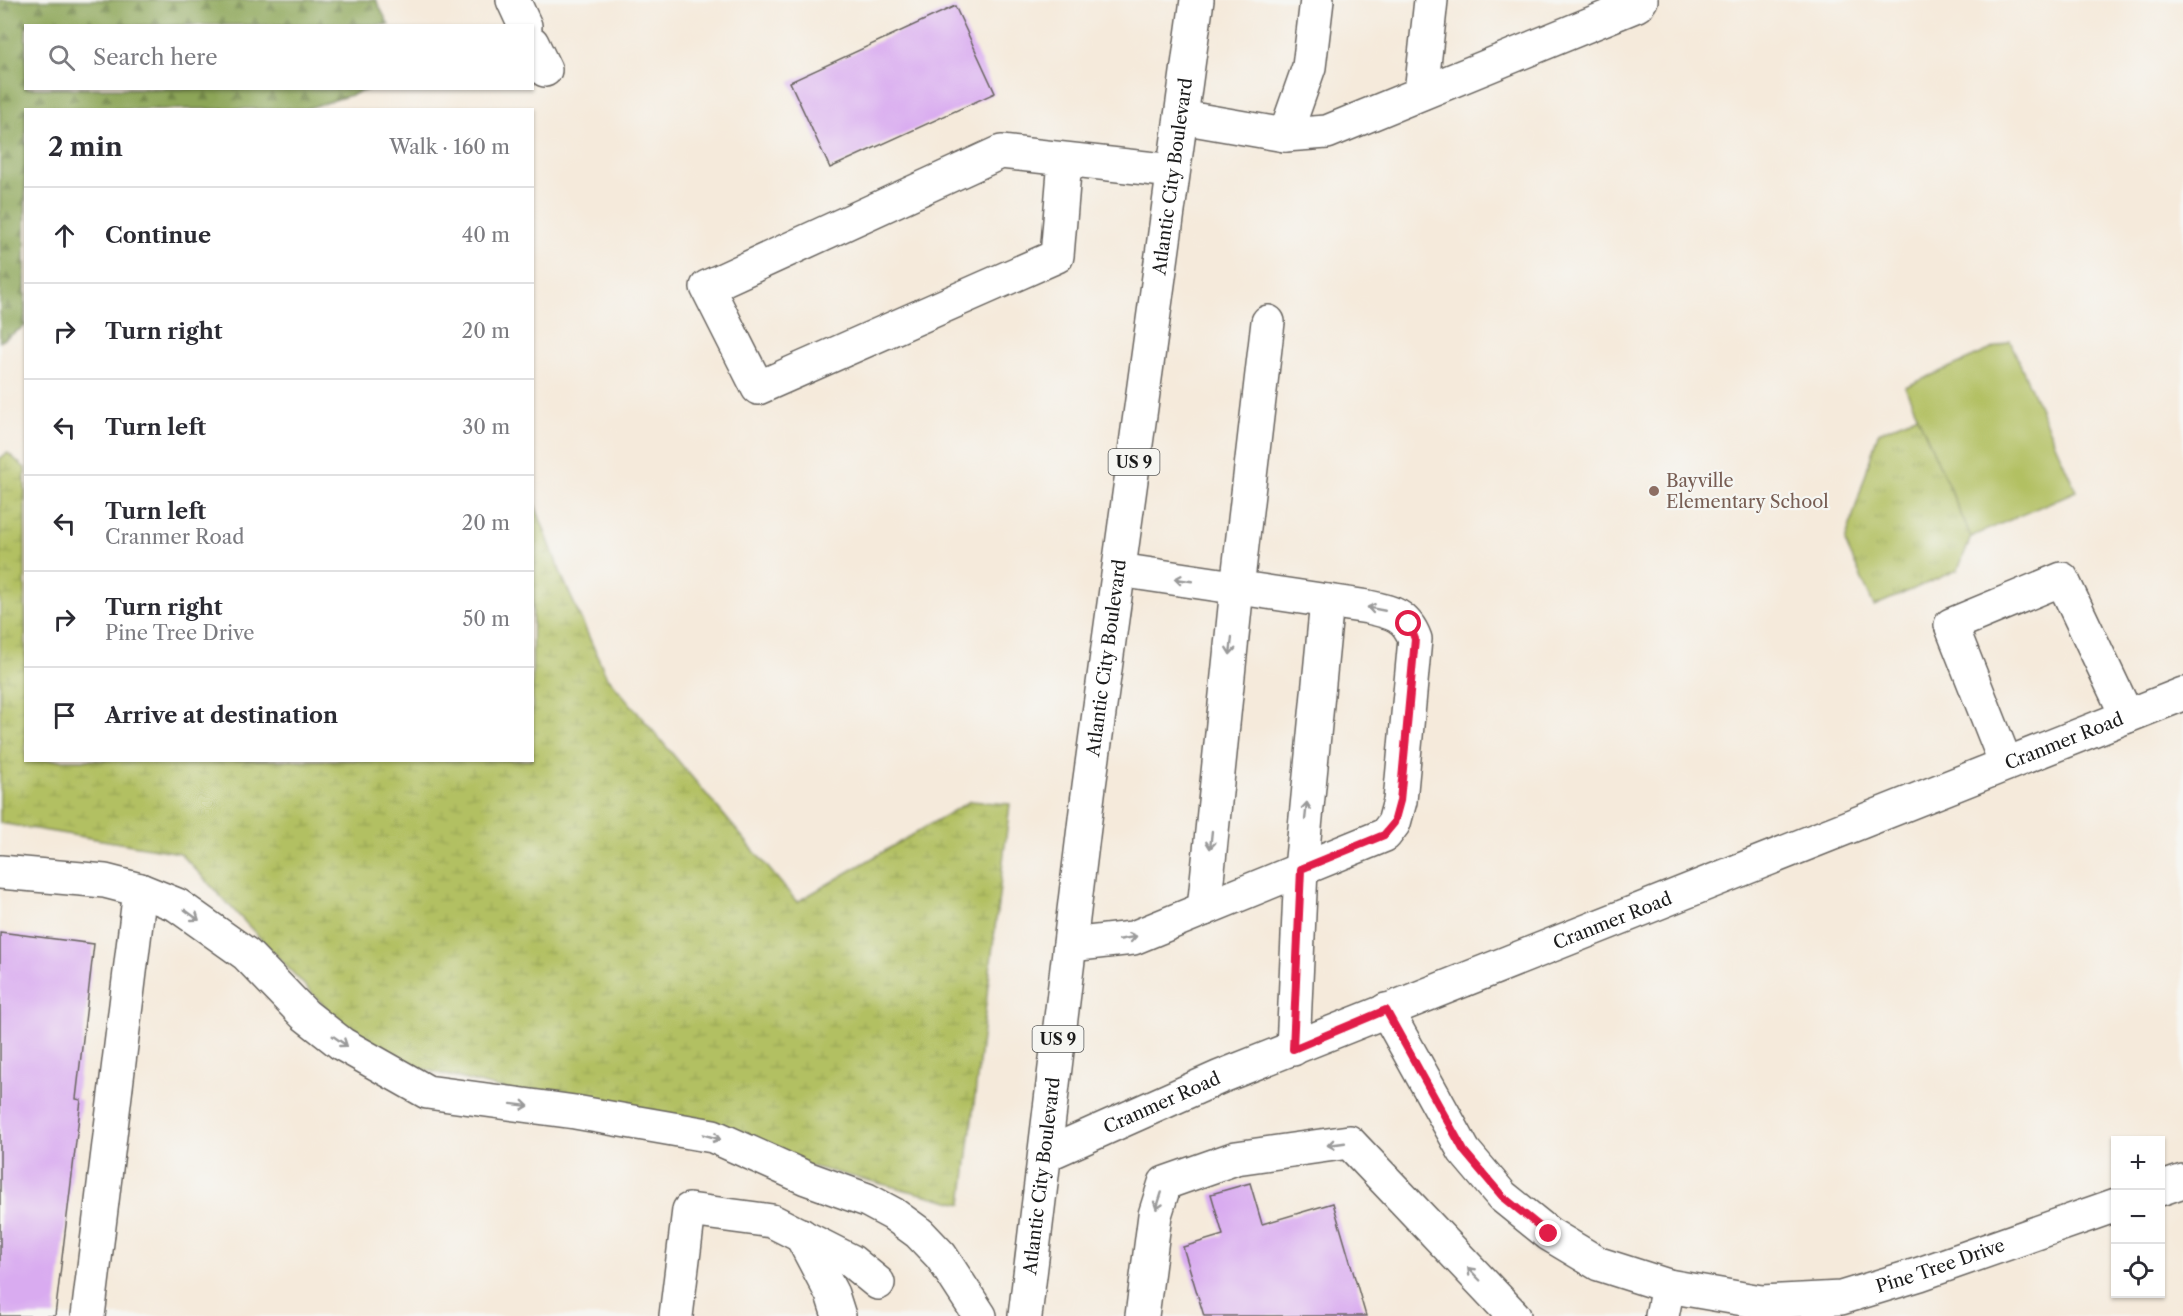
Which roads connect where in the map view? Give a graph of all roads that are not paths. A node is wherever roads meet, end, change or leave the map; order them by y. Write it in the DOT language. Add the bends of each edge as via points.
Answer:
graph roads {
  1 [pos="513,0"];
  2 [pos="1197,0"];
  3 [pos="1317,0"];
  4 [pos="1431,0"];
  5 [pos="1641,0"];
  6 [pos="524,24"];
  7 [pos="1421,93"];
  8 [pos="1181,117"];
  9 [pos="1285,135"];
  10 [pos="1065,160"];
  11 [pos="1173,171"];
  12 [pos="1268,322"];
  13 [pos="1119,570"];
  14 [pos="1237,588"];
  15 [pos="1327,601"];
  16 [pos="2183,693"];
  17 [pos="2127,716"];
  18 [pos="2006,764"];
  19 [pos="1301,869"];
  20 [pos="0,872"];
  21 [pos="140,890"];
  22 [pos="1204,909"];
  23 [pos="1070,945"];
  24 [pos="1386,1010"];
  25 [pos="1293,1049"];
  26 [pos="1044,1155"];
  27 [pos="2183,1181"];
  28 [pos="2165,1187"];
  29 [pos="2111,1206"];
  30 [pos="801,1235"];
  31 [pos="878,1283"];
  32 [pos="1665,1301"];
  33 [pos="88,1316"];
  34 [pos="676,1316"];
  35 [pos="839,1316"];
  36 [pos="980,1316"];
  37 [pos="1025,1316"];
  38 [pos="1142,1316"];
  39 [pos="1515,1316"];
  1 -- 6 [label="main road"];
  2 -- 8 [label="main road, Atlantic City Boulevard / US 9"];
  3 -- 9 [label="main road" via="1309,67"];
  4 -- 7 [label="main road"];
  5 -- 7 [label="main road"];
  7 -- 9 [label="main road" via="1327,132"];
  8 -- 9 [label="main road"];
  8 -- 11 [label="main road, Atlantic City Boulevard / US 9"];
  10 -- 10 [label="main road" via="1001,152 707,286 758,388 1057,256"];
  10 -- 11 [label="main road"];
  11 -- 13 [label="main road, Atlantic City Boulevard / US 9"];
  12 -- 14 [label="main road"];
  14 -- 13 [label="main road, one-way"];
  13 -- 23 [label="main road, Atlantic City Boulevard / US 9"];
  14 -- 15 [label="main road"];
  14 -- 22 [label="main road, one-way"];
  19 -- 15 [label="main road, one-way"];
  19 -- 15 [label="main road, one-way" via="1384,835 1394,823 1401,790 1415,639 1409,624 1389,611"];
  16 -- 17 [label="main road, Cranmer Road"];
  17 -- 18 [label="main road, Cranmer Road"];
  17 -- 18 [label="main road" via="2062,579 1952,625"];
  18 -- 24 [label="main road, Cranmer Road"];
  19 -- 22 [label="main road"];
  19 -- 25 [label="main road"];
  20 -- 21 [label="main road" via="105,881"];
  21 -- 33 [label="main road"];
  21 -- 36 [label="main road, one-way" via="177,905 246,954 305,1015 342,1044 427,1092 713,1136 806,1178 867,1200 893,1214 934,1248"];
  23 -- 22 [label="main road, one-way" via="1133,938"];
  23 -- 26 [label="main road, Atlantic City Boulevard / US 9"];
  24 -- 25 [label="main road, Cranmer Road"];
  24 -- 32 [label="main road, Pine Tree Drive" via="1464,1151 1502,1196 1549,1234"];
  25 -- 26 [label="main road, Cranmer Road"];
  26 -- 37 [label="main road, Atlantic City Boulevard / US 9"];
  27 -- 28 [label="main road"];
  29 -- 32 [label="main road, Pine Tree Drive" via="1920,1275 1841,1298"];
  30 -- 31 [label="main road" via="851,1261"];
  30 -- 34 [label="main road" via="772,1221 689,1210"];
  30 -- 35 [label="main road" via="832,1294"];
  39 -- 38 [label="main road, one-way" via="1349,1142 1236,1158 1165,1183 1155,1215"];
}
